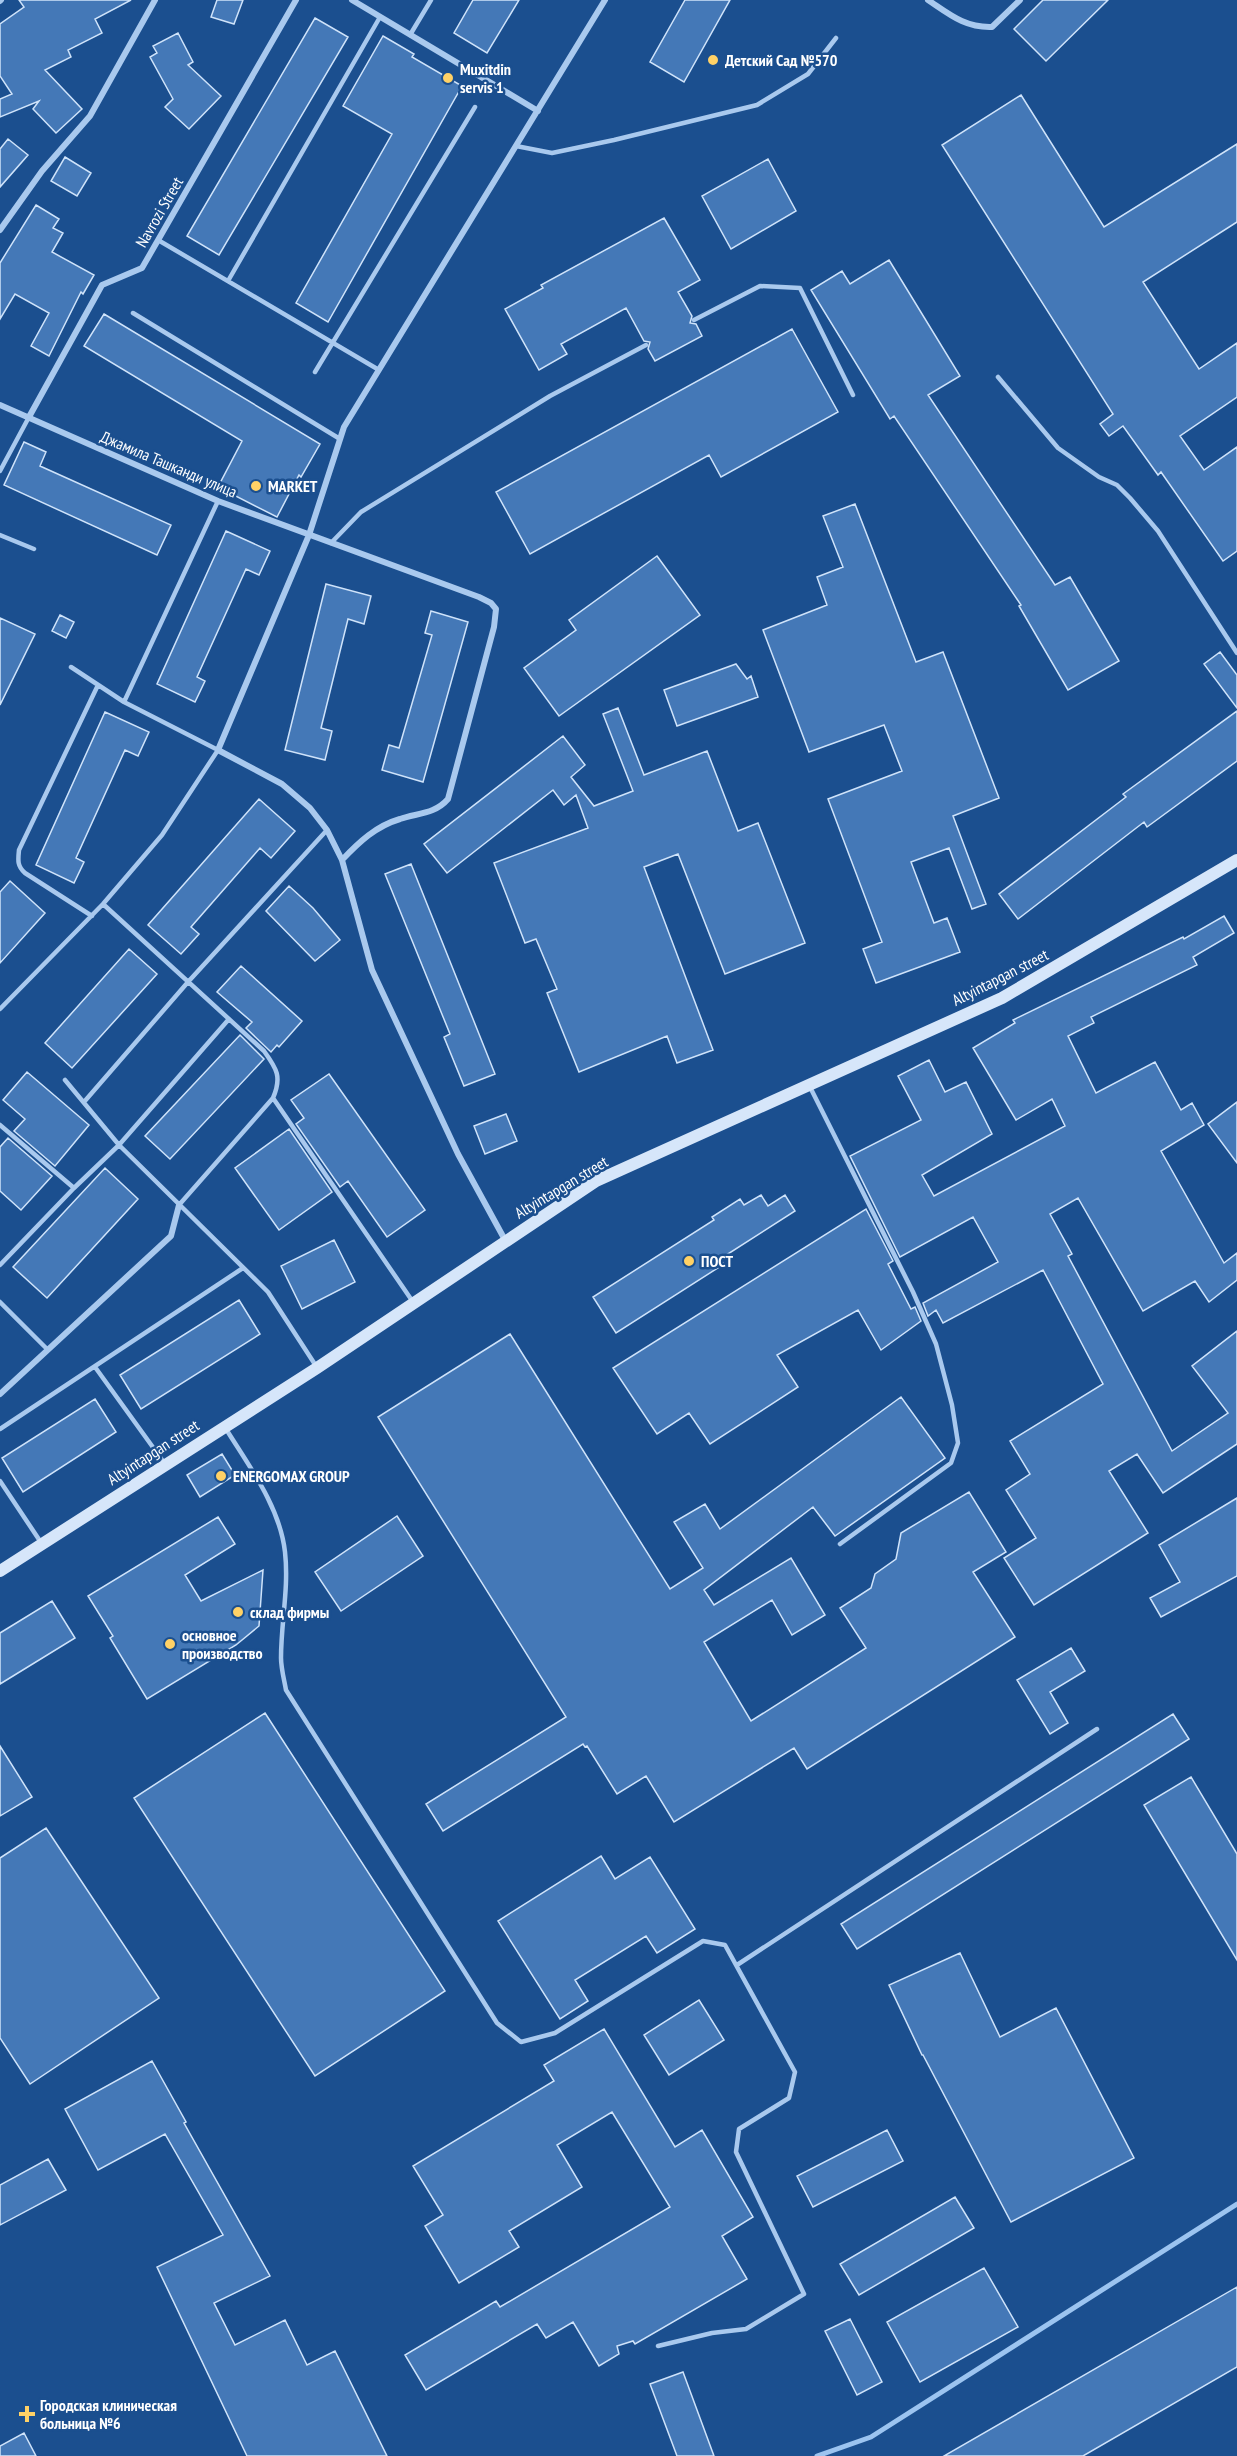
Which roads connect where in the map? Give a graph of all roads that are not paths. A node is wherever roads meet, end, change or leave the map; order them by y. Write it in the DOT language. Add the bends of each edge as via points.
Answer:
graph roads {
  1 [pos="155,0"];
  2 [pos="296,0"];
  3 [pos="352,0"];
  4 [pos="431,0"];
  5 [pos="605,0"];
  6 [pos="928,0"];
  7 [pos="1020,0"];
  8 [pos="381,17"];
  9 [pos="410,35"];
  10 [pos="836,38"];
  11 [pos="474,107"];
  12 [pos="538,111"];
  13 [pos="516,146"];
  14 [pos="0,230"];
  15 [pos="159,240"];
  16 [pos="228,281"];
  17 [pos="133,313"];
  18 [pos="694,320"];
  19 [pos="333,343"];
  20 [pos="646,345"];
  21 [pos="379,370"];
  22 [pos="315,372"];
  23 [pos="998,377"];
  24 [pos="853,395"];
  25 [pos="0,405"];
  26 [pos="29,417"];
  27 [pos="340,439"];
  28 [pos="0,471"];
  29 [pos="218,501"];
  30 [pos="0,535"];
  31 [pos="309,535"];
  32 [pos="331,543"];
  33 [pos="34,549"];
  34 [pos="1237,653"];
  35 [pos="71,667"];
  36 [pos="98,684"];
  37 [pos="124,702"];
  38 [pos="218,750"];
  39 [pos="327,830"];
  40 [pos="342,860"];
  41 [pos="1237,860"];
  42 [pos="104,904"];
  43 [pos="92,916"];
  44 [pos="188,982"];
  45 [pos="0,1009"];
  46 [pos="228,1018"];
  47 [pos="65,1080"];
  48 [pos="809,1085"];
  49 [pos="273,1098"];
  50 [pos="84,1102"];
  51 [pos="0,1125"];
  52 [pos="119,1145"];
  53 [pos="74,1188"];
  54 [pos="179,1205"];
  55 [pos="506,1240"];
  56 [pos="0,1265"];
  57 [pos="243,1268"];
  58 [pos="0,1302"];
  59 [pos="413,1302"];
  60 [pos="47,1349"];
  61 [pos="95,1366"];
  62 [pos="317,1368"];
  63 [pos="0,1394"];
  64 [pos="224,1427"];
  65 [pos="0,1430"];
  66 [pos="165,1464"];
  67 [pos="0,1481"];
  68 [pos="42,1544"];
  69 [pos="840,1544"];
  70 [pos="0,1570"];
  71 [pos="1097,1729"];
  72 [pos="737,1965"];
  73 [pos="658,2346"];
  1 -- 14 [label="street" via="90,116 42,171"];
  2 -- 15 [label="street, Navrozi Street"];
  3 -- 8 [label="street"];
  4 -- 9 [label="lane"];
  5 -- 12 [label="street"];
  6 -- 7 [label="street" via="977,28 992,27"];
  8 -- 9 [label="street"];
  8 -- 16 [label="lane"];
  9 -- 12 [label="street"];
  10 -- 13 [label="lane" via="808,74 757,105 552,153"];
  11 -- 19 [label="lane"];
  12 -- 13 [label="street"];
  13 -- 21 [label="street"];
  15 -- 16 [label="lane"];
  15 -- 26 [label="street, Navrozi Street" via="142,268 102,285"];
  16 -- 19 [label="lane"];
  17 -- 27 [label="lane"];
  18 -- 24 [label="lane" via="760,286 800,288"];
  19 -- 21 [label="lane"];
  19 -- 22 [label="lane"];
  20 -- 32 [label="lane" via="550,396 361,512"];
  21 -- 27 [label="street"];
  23 -- 34 [label="lane" via="1058,448 1117,485 1130,498 1158,531"];
  25 -- 26 [label="street, Джамила Ташканди улица"];
  26 -- 28 [label="lane"];
  26 -- 29 [label="street, Джамила Ташканди улица"];
  27 -- 31 [label="street"];
  29 -- 31 [label="street, Джамила Ташканди улица"];
  29 -- 37 [label="lane"];
  30 -- 33 [label="lane"];
  31 -- 32 [label="street, Джамила Ташканди улица"];
  31 -- 38 [label="street"];
  32 -- 40 [label="street, Джамила Ташканди улица" via="479,597 496,609 448,800 441,808 399,819 366,835"];
  35 -- 36 [label="lane"];
  36 -- 37 [label="lane"];
  36 -- 43 [label="lane" via="18,859 25,873"];
  37 -- 38 [label="lane"];
  38 -- 39 [label="street" via="282,784 310,808"];
  38 -- 42 [label="lane" via="162,835"];
  39 -- 40 [label="street"];
  39 -- 44 [label="lane"];
  40 -- 55 [label="street" via="372,970 458,1154"];
  41 -- 48 [label="street, Altyintapgan street" via="1002,998"];
  42 -- 43 [label="lane"];
  42 -- 44 [label="lane"];
  43 -- 45 [label="lane"];
  44 -- 46 [label="lane"];
  44 -- 50 [label="lane"];
  46 -- 49 [label="lane" via="275,1066 279,1084"];
  46 -- 52 [label="lane"];
  47 -- 50 [label="lane"];
  48 -- 55 [label="street, Altyintapgan street" via="596,1181"];
  48 -- 69 [label="lane" via="936,1344 958,1443 951,1463"];
  49 -- 54 [label="lane"];
  49 -- 59 [label="lane"];
  50 -- 52 [label="lane"];
  51 -- 53 [label="lane"];
  52 -- 53 [label="lane"];
  52 -- 54 [label="lane"];
  53 -- 56 [label="lane"];
  54 -- 57 [label="lane"];
  54 -- 60 [label="street" via="171,1236"];
  55 -- 59 [label="street, Altyintapgan street"];
  57 -- 61 [label="lane"];
  57 -- 62 [label="lane" via="268,1292"];
  58 -- 60 [label="lane"];
  59 -- 62 [label="street, Altyintapgan street"];
  60 -- 63 [label="street"];
  61 -- 65 [label="lane"];
  61 -- 66 [label="lane"];
  62 -- 64 [label="street, Altyintapgan street"];
  64 -- 66 [label="street, Altyintapgan street"];
  64 -- 72 [label="lane" via="264,1491 285,1551 281,1659 286,1689 497,2023 521,2042 555,2033 703,1941 725,1944"];
  66 -- 68 [label="street, Altyintapgan street"];
  67 -- 68 [label="lane"];
  68 -- 70 [label="street, Altyintapgan street"];
  71 -- 72 [label="lane"];
  72 -- 73 [label="lane" via="795,2072 789,2098 739,2129 735,2152 804,2294 746,2329"];
}
